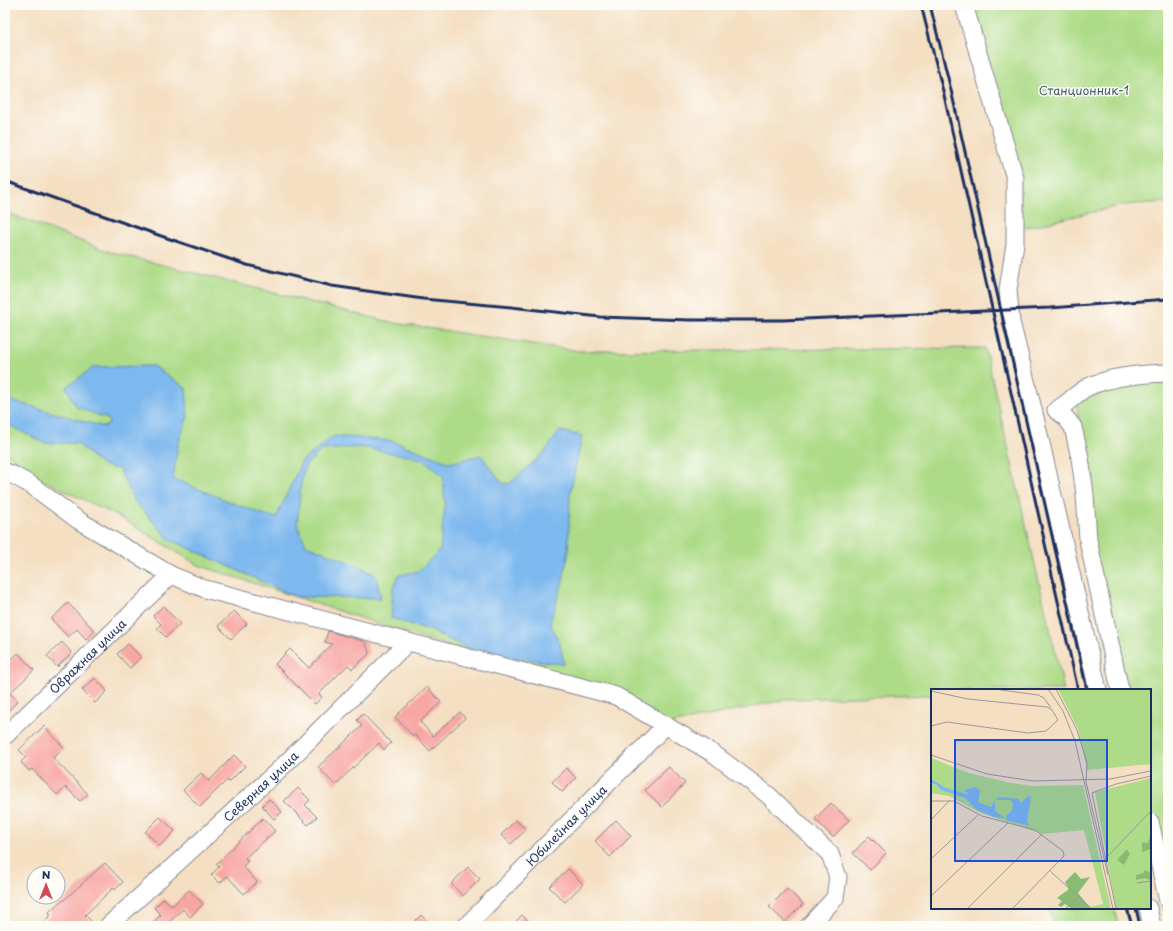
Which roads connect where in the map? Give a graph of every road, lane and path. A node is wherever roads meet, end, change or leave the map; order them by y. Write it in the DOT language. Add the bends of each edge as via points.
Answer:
graph roads {
  1 [pos="964,5"];
  2 [pos="1168,373"];
  3 [pos="1034,409"];
  4 [pos="1056,410"];
  5 [pos="5,472"];
  6 [pos="171,575"];
  7 [pos="408,642"];
  8 [pos="1098,689"];
  9 [pos="1120,689"];
  10 [pos="666,725"];
  11 [pos="5,736"];
  12 [pos="1151,826"];
  13 [pos="1168,901"];
  14 [pos="1148,909"];
  15 [pos="108,926"];
  16 [pos="466,926"];
  17 [pos="809,926"];
  18 [pos="1152,926"];
  1 -- 3 [label="street" via="1015,178 1014,244 1008,290 1011,322"];
  2 -- 4 [label="street" via="1103,381 1087,387 1065,406"];
  3 -- 4 [label="street"];
  3 -- 8 [label="street"];
  4 -- 9 [label="street" via="1073,427 1085,494 1088,540"];
  5 -- 6 [label="street" via="31,486 78,520"];
  6 -- 7 [label="street" via="206,589"];
  6 -- 11 [label="street, Овражная улица"];
  7 -- 10 [label="street" via="616,696"];
  7 -- 15 [label="street, Северная улица" via="282,767"];
  10 -- 16 [label="street, Юбилейная улица"];
  10 -- 17 [label="street" via="714,754 766,794 830,854 838,877 835,898"];
  12 -- 13 [label="street"];
  14 -- 18 [label="street"];
}
